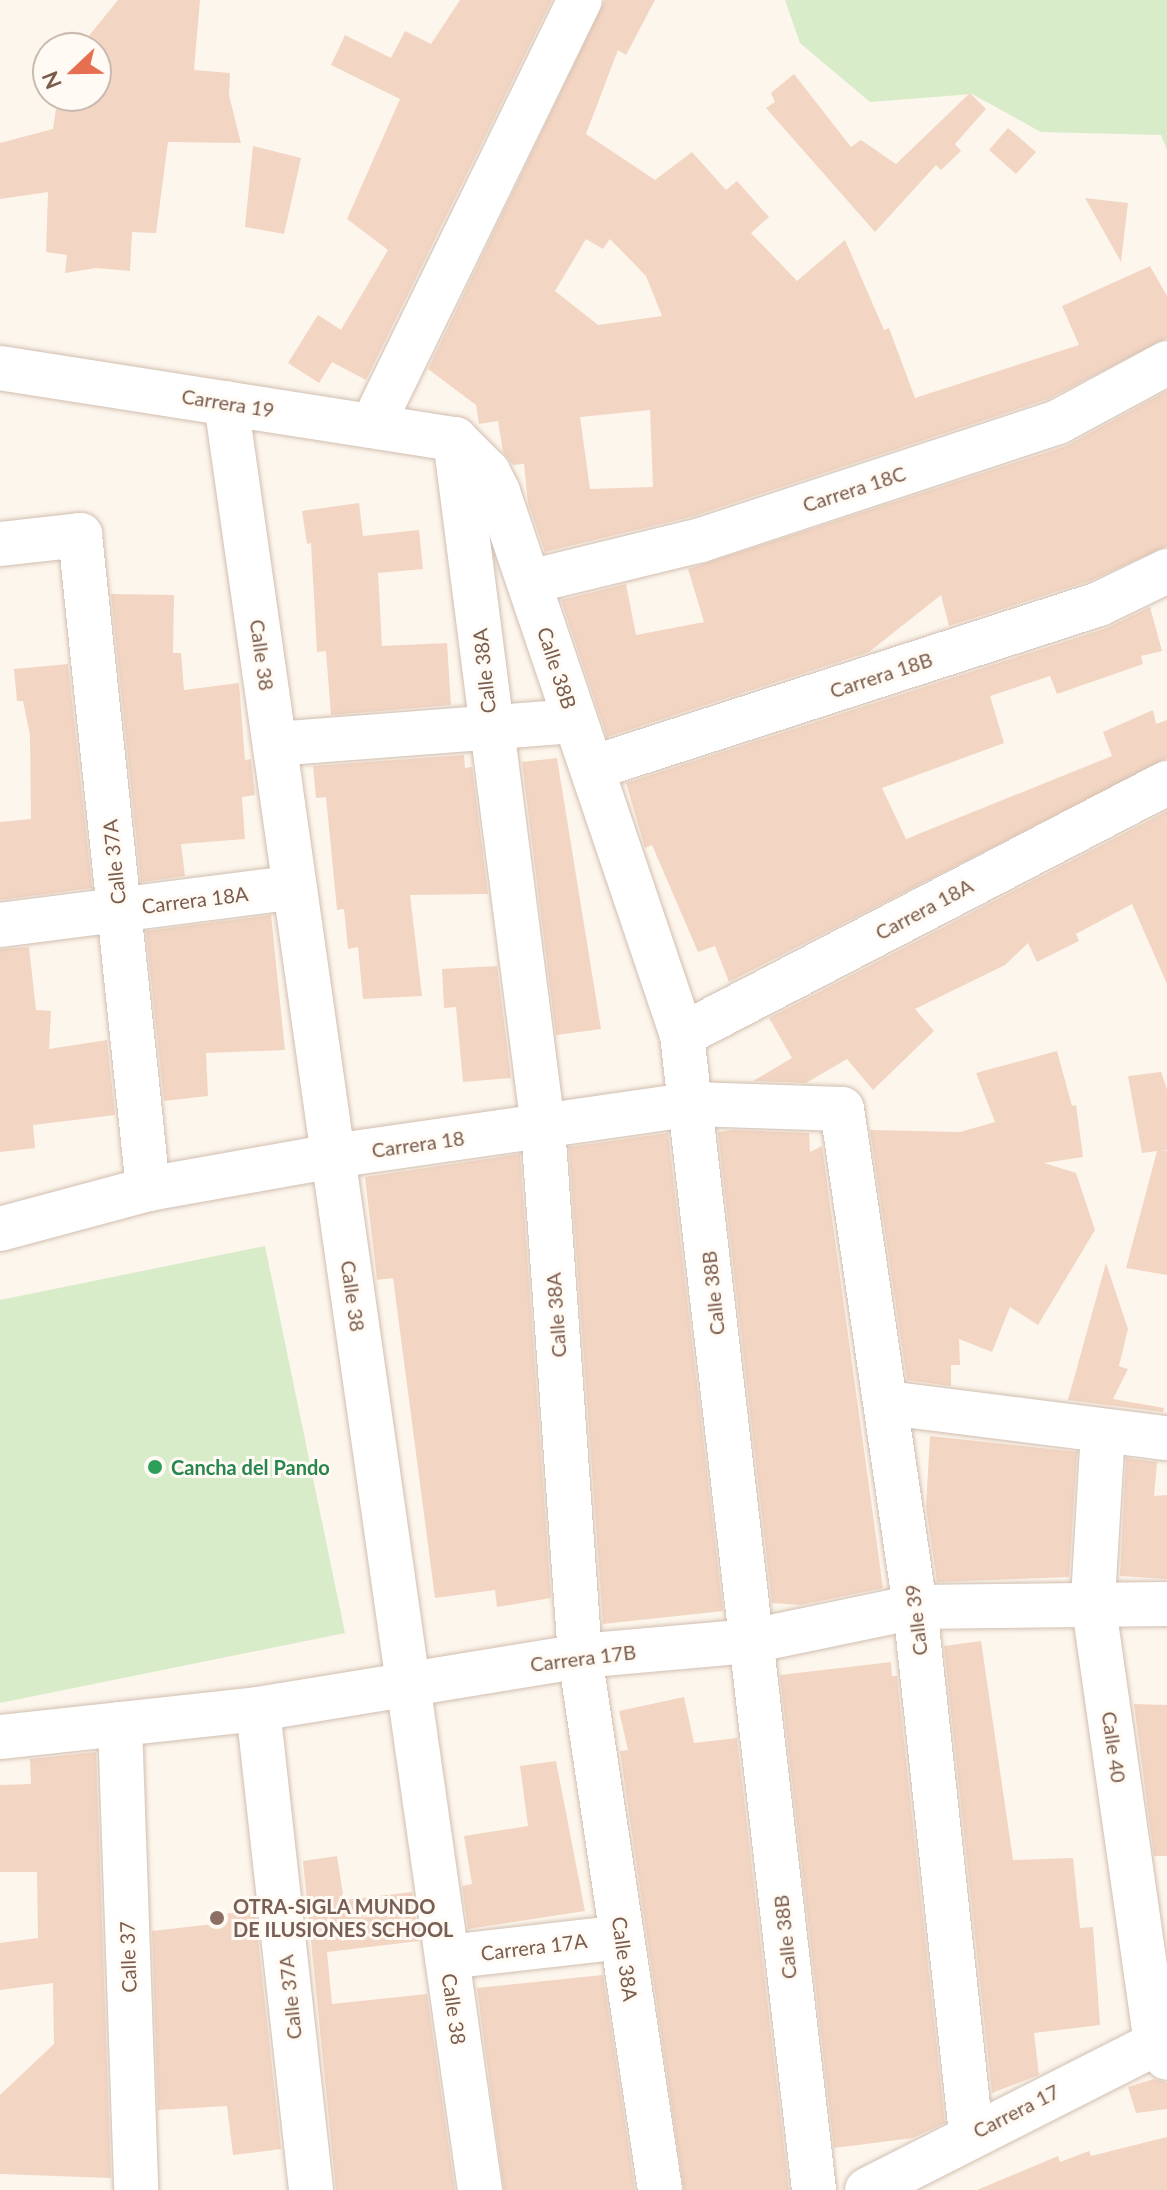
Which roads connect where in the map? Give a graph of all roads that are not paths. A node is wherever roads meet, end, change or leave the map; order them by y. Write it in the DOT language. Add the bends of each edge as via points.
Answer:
graph roads {
  1 [pos="580,0"];
  2 [pos="1167,363"];
  3 [pos="0,368"];
  4 [pos="226,403"];
  5 [pos="372,426"];
  6 [pos="455,439"];
  7 [pos="0,544"];
  8 [pos="1167,571"];
  9 [pos="529,582"];
  10 [pos="575,721"];
  11 [pos="490,727"];
  12 [pos="275,744"];
  13 [pos="592,768"];
  14 [pos="1167,783"];
  15 [pos="295,887"];
  16 [pos="119,910"];
  17 [pos="0,925"];
  18 [pos="682,1035"];
  19 [pos="692,1104"];
  20 [pos="842,1109"];
  21 [pos="543,1127"];
  22 [pos="333,1156"];
  23 [pos="148,1189"];
  24 [pos="0,1223"];
  25 [pos="0,1229"];
  26 [pos="888,1403"];
  27 [pos="1103,1431"];
  28 [pos="1167,1438"];
  29 [pos="1093,1601"];
  30 [pos="1167,1604"];
  31 [pos="915,1607"];
  32 [pos="752,1641"];
  33 [pos="580,1656"];
  34 [pos="408,1683"];
  35 [pos="258,1709"];
  36 [pos="120,1724"];
  37 [pos="0,1737"];
  38 [pos="622,1937"];
  39 [pos="447,1957"];
  40 [pos="1163,2045"];
  41 [pos="971,2134"];
  42 [pos="136,2190"];
  43 [pos="311,2190"];
  44 [pos="480,2190"];
  45 [pos="660,2190"];
  46 [pos="814,2190"];
  47 [pos="867,2190"];
  1 -- 5 [label="street"];
  2 -- 9 [label="street, Carrera 18C" via="1058,422 701,540"];
  3 -- 4 [label="street, Carrera 19"];
  4 -- 5 [label="street, Carrera 19"];
  4 -- 12 [label="street, Calle 38"];
  5 -- 6 [label="street, Carrera 19"];
  6 -- 9 [label="street, Calle 38B" via="488,472"];
  6 -- 11 [label="street, Calle 38A"];
  7 -- 16 [label="street, Calle 37A" via="80,535"];
  8 -- 13 [label="street, Carrera 18B" via="1099,604"];
  9 -- 10 [label="street, Calle 38B"];
  10 -- 11 [label="street"];
  10 -- 13 [label="street, Calle 38B"];
  11 -- 12 [label="street"];
  11 -- 21 [label="street, Calle 38A"];
  12 -- 15 [label="street, Calle 38"];
  13 -- 18 [label="street, Calle 38B"];
  14 -- 18 [label="street, Carrera 18A"];
  15 -- 16 [label="street, Carrera 18A"];
  15 -- 22 [label="street, Calle 38"];
  16 -- 17 [label="street, Carrera 18A"];
  16 -- 23 [label="street, Calle 37A"];
  18 -- 19 [label="street, Calle 38B"];
  19 -- 20 [label="street, Carrera 18"];
  19 -- 21 [label="street, Carrera 18"];
  19 -- 32 [label="street, Calle 38B"];
  20 -- 26 [label="street, Calle 39"];
  21 -- 22 [label="street, Carrera 18"];
  21 -- 33 [label="street, Calle 38A"];
  22 -- 23 [label="street, Carrera 18"];
  22 -- 34 [label="street, Calle 38"];
  23 -- 25 [label="street, Carrera 18"];
  24 -- 25 [label="street"];
  26 -- 27 [label="street"];
  26 -- 31 [label="street, Calle 39"];
  27 -- 28 [label="street"];
  27 -- 29 [label="street, Calle 40"];
  29 -- 30 [label="street, Carrera 17B"];
  29 -- 31 [label="street, Carrera 17B"];
  29 -- 40 [label="street, Calle 40"];
  31 -- 32 [label="street, Carrera 17B"];
  31 -- 41 [label="street, Calle 39"];
  32 -- 33 [label="street, Carrera 17B"];
  32 -- 46 [label="street, Calle 38B"];
  33 -- 34 [label="street, Carrera 17B"];
  33 -- 38 [label="street, Calle 38A"];
  34 -- 35 [label="street, Carrera 17B"];
  34 -- 39 [label="street, Calle 38"];
  35 -- 36 [label="street, Carrera 17B"];
  35 -- 43 [label="street, Calle 37A"];
  36 -- 37 [label="street, Carrera 17B"];
  36 -- 42 [label="street, Calle 37"];
  38 -- 39 [label="street, Carrera 17A"];
  38 -- 45 [label="street, Calle 38A"];
  39 -- 44 [label="street, Calle 38"];
  40 -- 41 [label="street, Carrera 17"];
  41 -- 47 [label="street, Carrera 17"];
}
